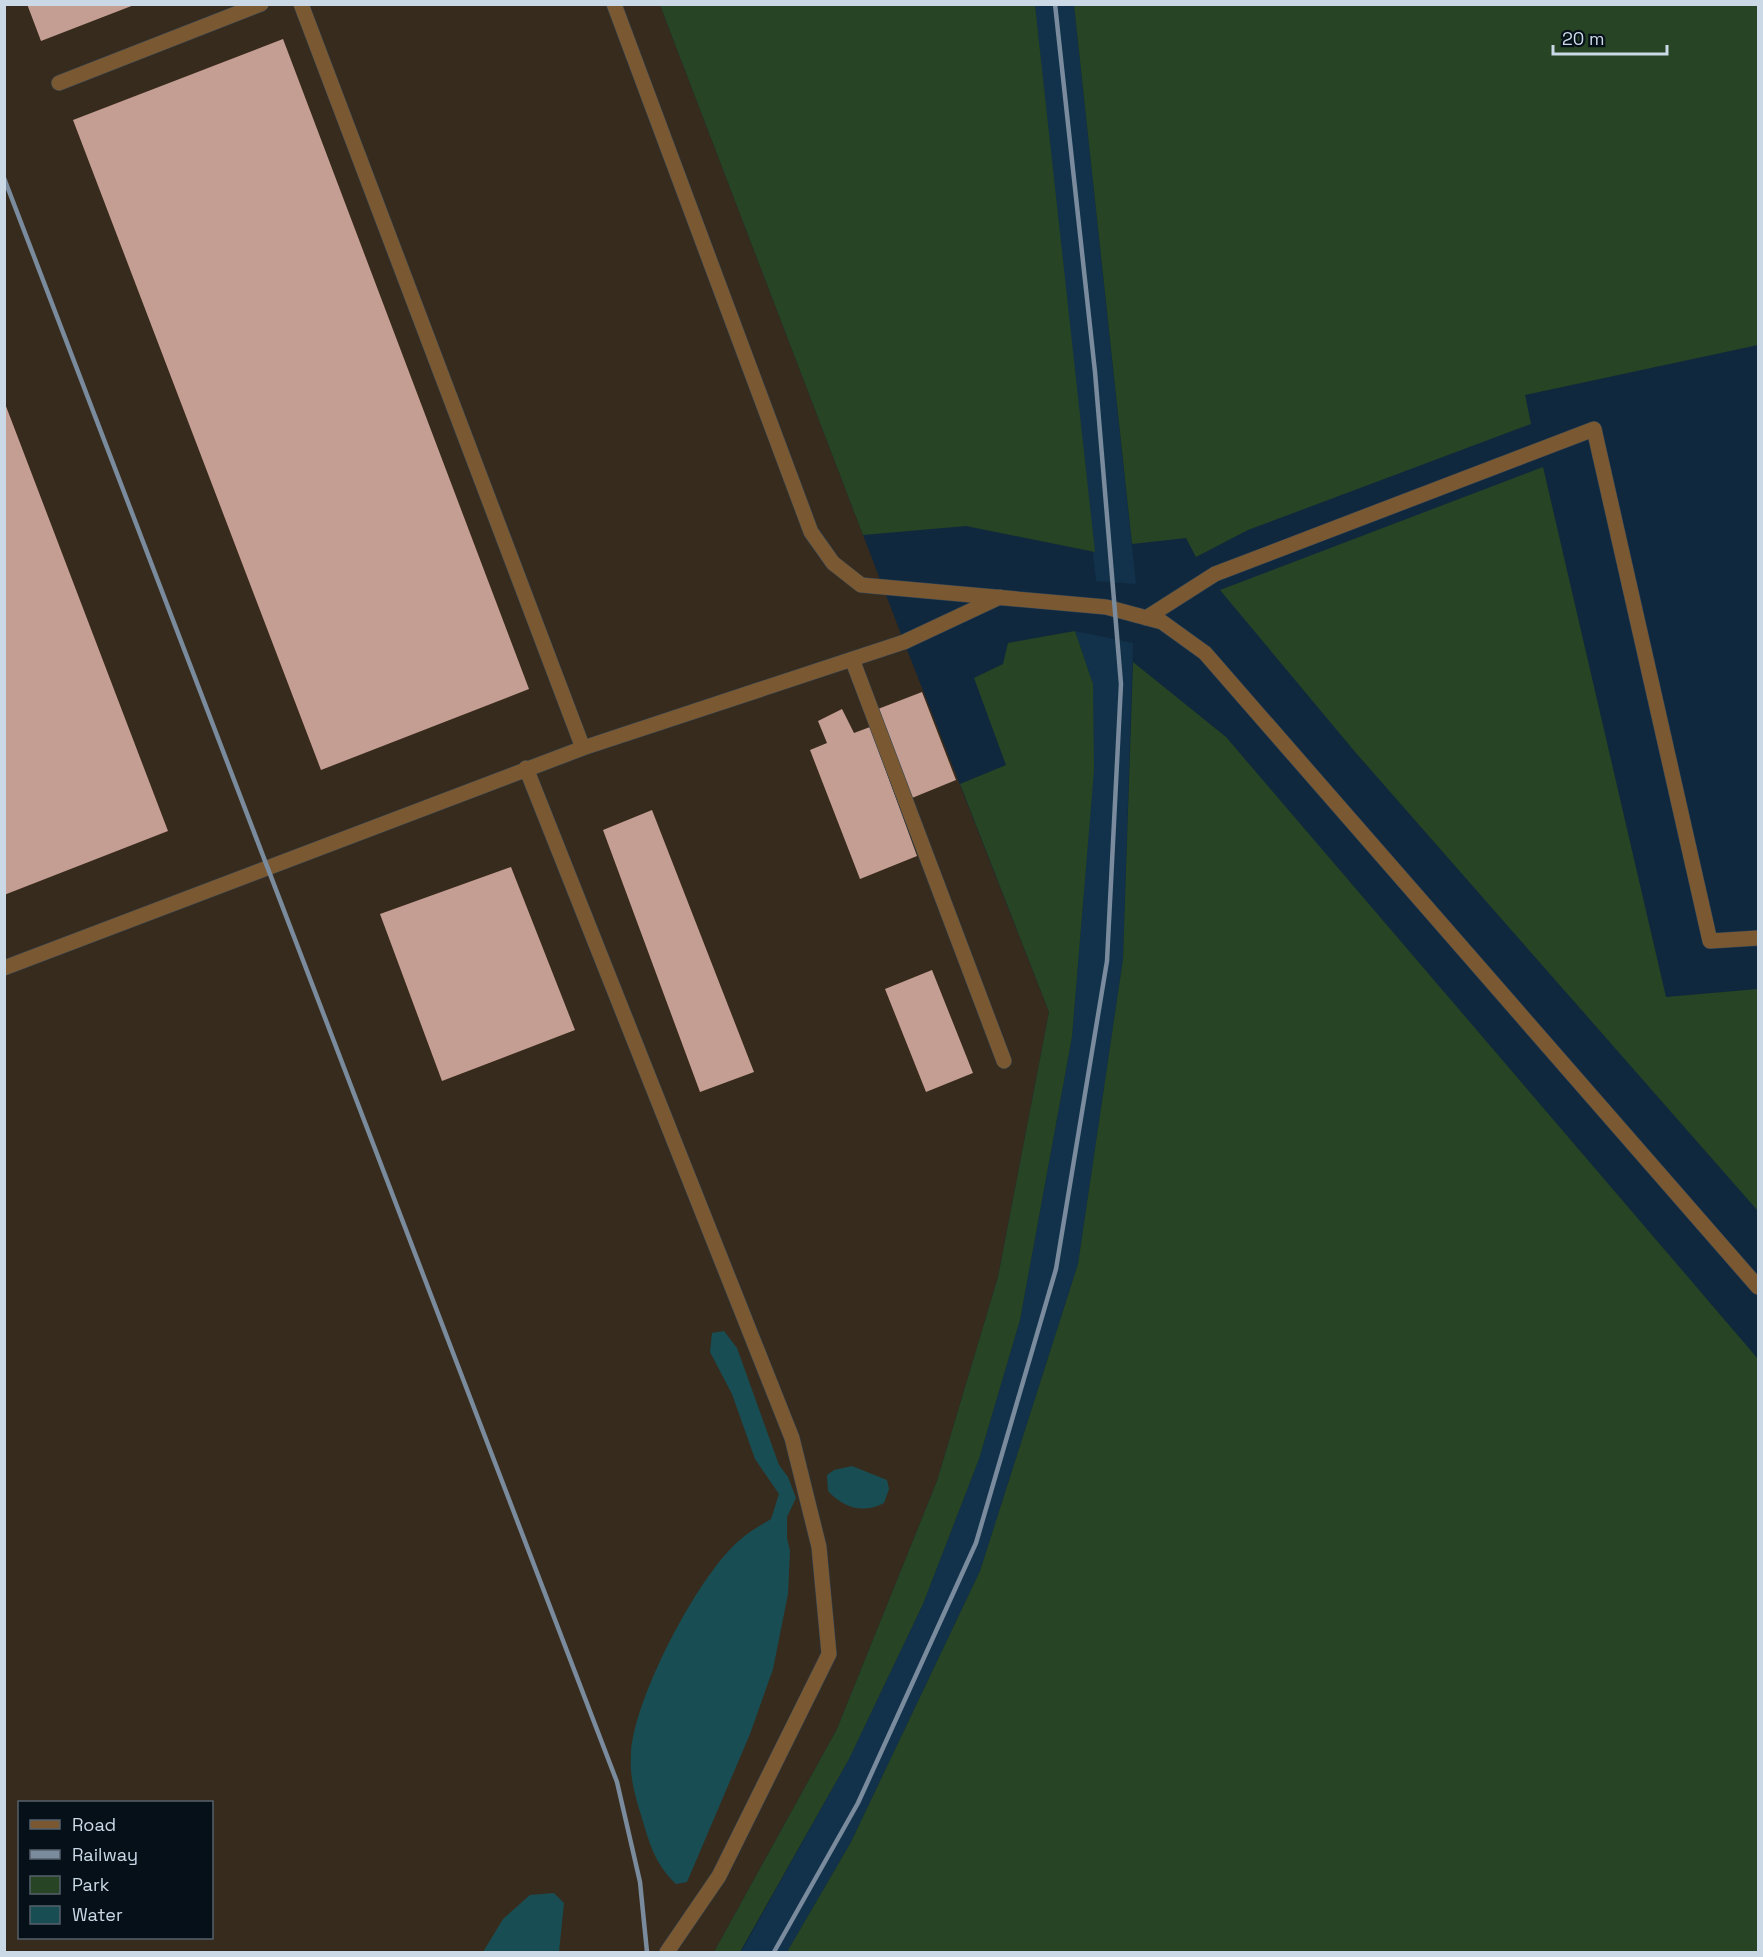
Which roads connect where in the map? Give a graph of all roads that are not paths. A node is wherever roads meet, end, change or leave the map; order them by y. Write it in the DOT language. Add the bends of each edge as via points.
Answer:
graph roads {
  1 [pos="261,4"];
  2 [pos="301,4"];
  3 [pos="614,4"];
  4 [pos="59,83"];
  5 [pos="1000,597"];
  6 [pos="1146,618"];
  7 [pos="852,660"];
  8 [pos="583,748"];
  9 [pos="526,768"];
  10 [pos="1758,938"];
  11 [pos="4,968"];
  12 [pos="1004,1060"];
  13 [pos="1758,1287"];
  14 [pos="667,1953"];
  1 -- 4 [label="street"];
  2 -- 8 [label="street"];
  3 -- 5 [label="street" via="811,532 833,563 861,585"];
  5 -- 6 [label="street" via="1106,607"];
  5 -- 7 [label="street" via="904,642"];
  6 -- 10 [label="street" via="1215,574 1594,429 1710,941"];
  6 -- 13 [label="street" via="1162,622 1205,653"];
  7 -- 8 [label="street"];
  7 -- 12 [label="street"];
  8 -- 9 [label="street"];
  9 -- 11 [label="street"];
  9 -- 14 [label="street" via="792,1438 819,1547 829,1654 719,1876"];
}
